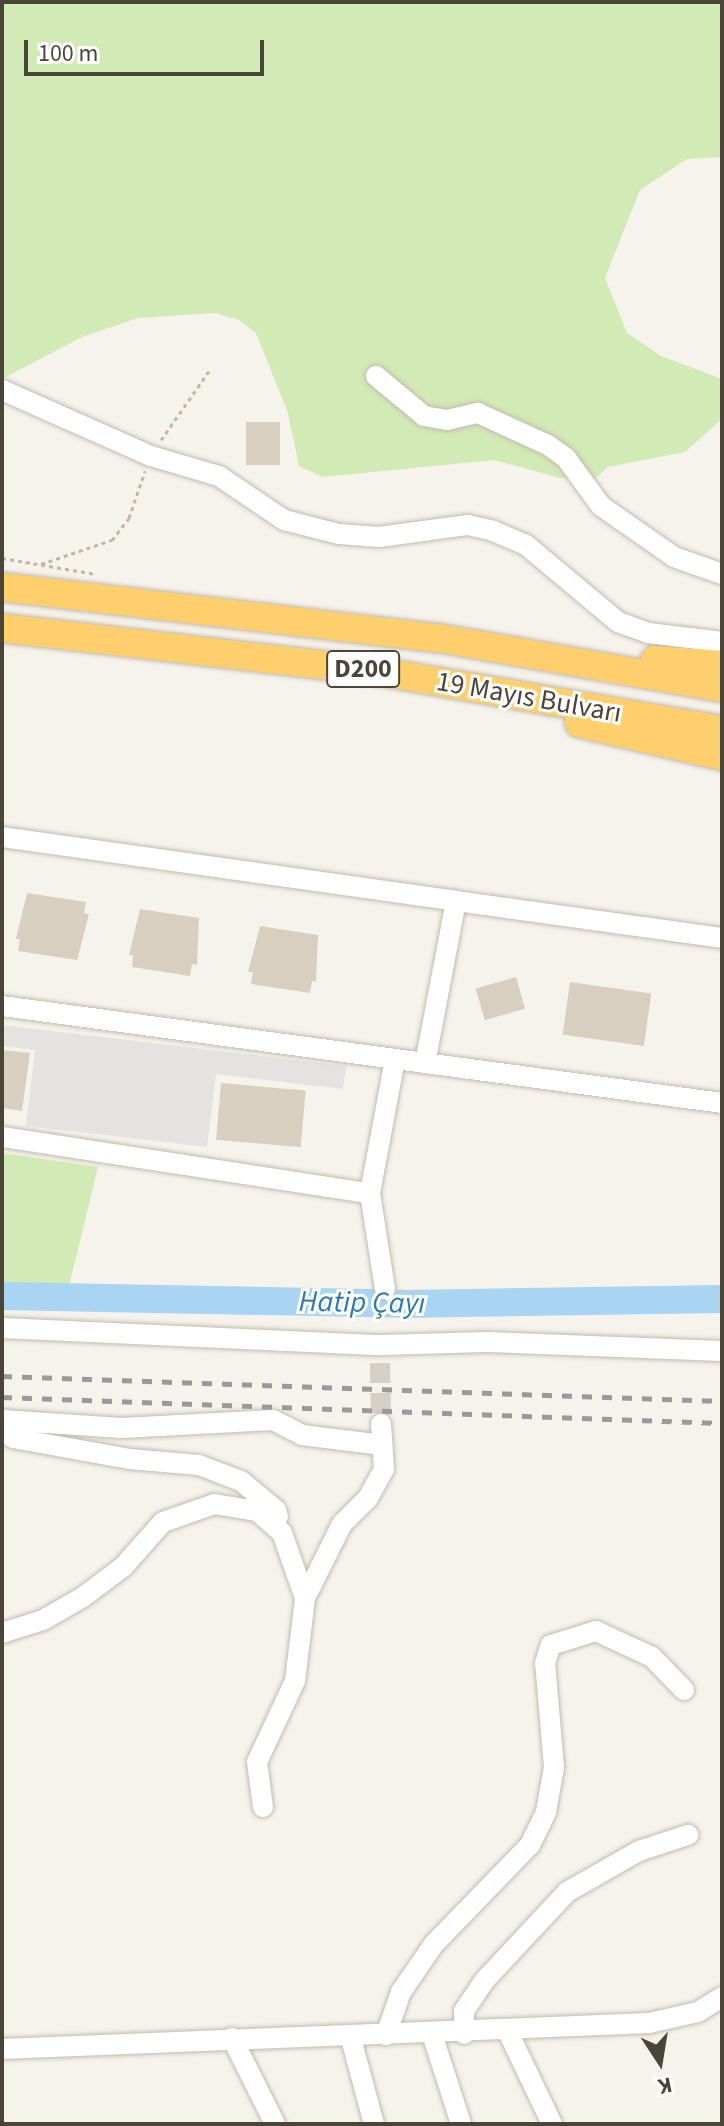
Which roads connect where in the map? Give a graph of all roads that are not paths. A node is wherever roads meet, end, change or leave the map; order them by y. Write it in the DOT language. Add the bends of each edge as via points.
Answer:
graph roads {
  1 [pos="376,376"];
  2 [pos="2,390"];
  3 [pos="722,574"];
  4 [pos="4,587"];
  5 [pos="2,628"];
  6 [pos="439,638"];
  7 [pos="722,642"];
  8 [pos="722,665"];
  9 [pos="376,671"];
  10 [pos="722,688"];
  11 [pos="722,730"];
  12 [pos="722,756"];
  13 [pos="2,837"];
  14 [pos="456,901"];
  15 [pos="722,938"];
  16 [pos="2,1006"];
  17 [pos="395,1059"];
  18 [pos="425,1063"];
  19 [pos="722,1103"];
  20 [pos="2,1137"];
  21 [pos="370,1193"];
  22 [pos="385,1289"];
  23 [pos="2,1328"];
  24 [pos="722,1351"];
  25 [pos="2,1420"];
  26 [pos="381,1424"];
  27 [pos="2,1431"];
  28 [pos="382,1445"];
  29 [pos="282,1533"];
  30 [pos="305,1598"];
  31 [pos="2,1633"];
  32 [pos="684,1690"];
  33 [pos="263,1807"];
  34 [pos="688,1835"];
  35 [pos="722,1997"];
  36 [pos="508,2032"];
  37 [pos="432,2034"];
  38 [pos="464,2034"];
  39 [pos="350,2035"];
  40 [pos="386,2035"];
  41 [pos="232,2038"];
  42 [pos="2,2049"];
  43 [pos="275,2124"];
  44 [pos="374,2124"];
  45 [pos="461,2124"];
  46 [pos="552,2124"];
  1 -- 3 [label="street" via="424,416 447,420 478,413 548,445 566,458 601,506 674,557"];
  2 -- 7 [label="street" via="151,456 219,476 284,520 339,534 379,537 468,525 493,531 526,545 618,622 648,633"];
  4 -- 6 [label="highway, 19 Mayıs Bulvarı / D200"];
  5 -- 9 [label="highway, 19 Mayıs Bulvarı / D200"];
  6 -- 8 [label="highway"];
  6 -- 10 [label="highway, 19 Mayıs Bulvarı / D200"];
  9 -- 11 [label="highway, 19 Mayıs Bulvarı / D200"];
  9 -- 12 [label="highway"];
  13 -- 14 [label="street"];
  14 -- 15 [label="street"];
  14 -- 18 [label="street"];
  16 -- 17 [label="street"];
  17 -- 18 [label="street"];
  17 -- 21 [label="street"];
  18 -- 19 [label="street"];
  20 -- 21 [label="street"];
  21 -- 22 [label="street"];
  23 -- 24 [label="street" via="380,1354 487,1342"];
  25 -- 28 [label="street" via="122,1428 273,1420 302,1435"];
  26 -- 28 [label="street"];
  27 -- 29 [label="street" via="13,1438 130,1459 199,1465 241,1481 276,1510"];
  28 -- 30 [label="street" via="379,1479 342,1524"];
  29 -- 30 [label="street"];
  29 -- 31 [label="street" via="257,1511 214,1504 176,1517 163,1522 123,1567 83,1597 43,1620"];
  30 -- 33 [label="street" via="295,1681 257,1762"];
  32 -- 40 [label="street" via="652,1657 596,1631 551,1645 545,1663 554,1767 546,1812 530,1845 434,1944 401,1992"];
  34 -- 38 [label="street" via="639,1851 567,1892 485,1980 464,2011"];
  35 -- 36 [label="street" via="698,2012 649,2023"];
  36 -- 38 [label="street"];
  36 -- 46 [label="street"];
  37 -- 38 [label="street"];
  37 -- 40 [label="street"];
  37 -- 45 [label="street"];
  39 -- 40 [label="street"];
  39 -- 41 [label="street"];
  39 -- 44 [label="street"];
  41 -- 42 [label="street"];
  41 -- 43 [label="street"];
}
